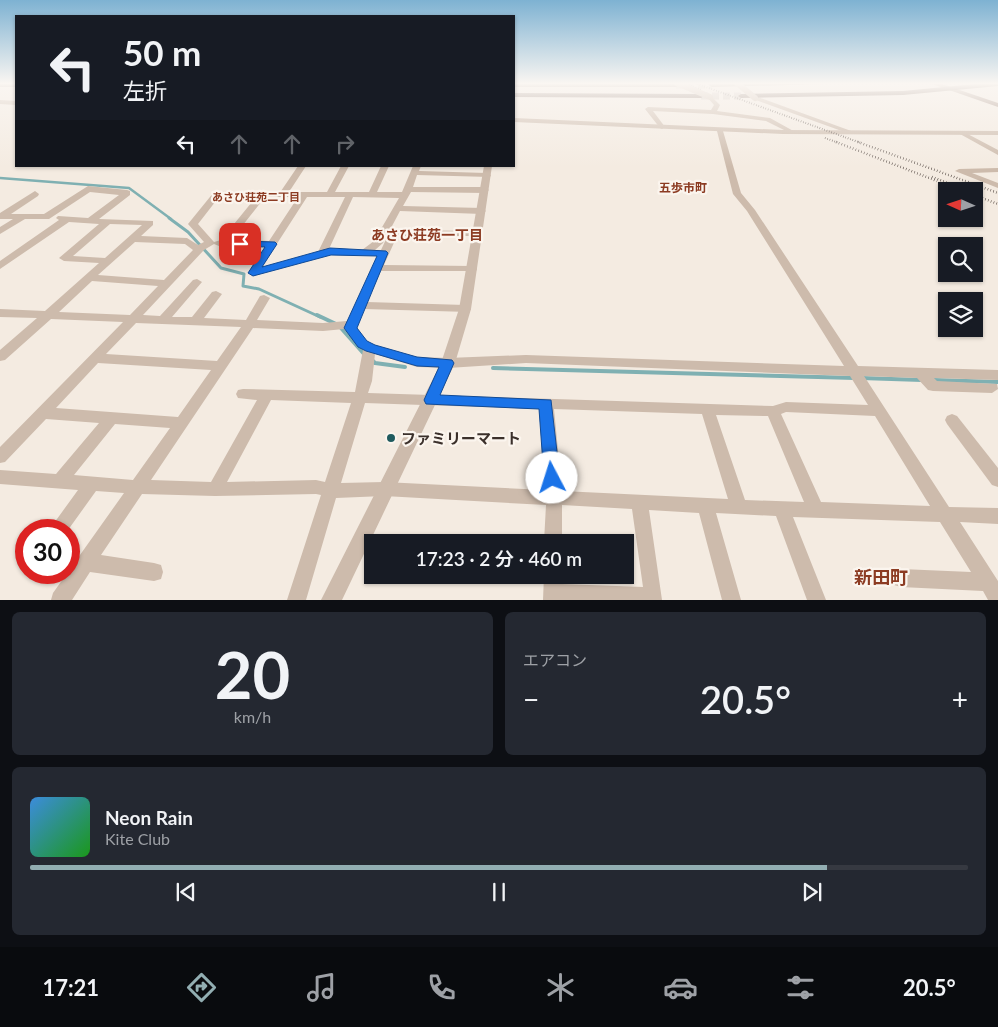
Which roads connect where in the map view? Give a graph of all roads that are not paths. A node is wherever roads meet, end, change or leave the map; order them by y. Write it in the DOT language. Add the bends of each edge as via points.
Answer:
graph roads {
  1 [pos="650,111"];
  2 [pos="691,111"];
  3 [pos="792,111"];
  4 [pos="713,112"];
  5 [pos="515,120"];
  6 [pos="662,127"];
  7 [pos="720,131"];
  8 [pos="852,132"];
  9 [pos="794,133"];
  10 [pos="962,133"];
  11 [pos="998,133"];
  12 [pos="998,153"];
  13 [pos="301,167"];
  14 [pos="344,167"];
  15 [pos="385,167"];
  16 [pos="416,170"];
  17 [pos="440,170"];
  18 [pos="998,170"];
  19 [pos="488,171"];
  20 [pos="998,186"];
  21 [pos="485,190"];
  22 [pos="406,192"];
  23 [pos="35,194"];
  24 [pos="263,194"];
  25 [pos="283,194"];
  26 [pos="304,194"];
  27 [pos="330,194"];
  28 [pos="350,195"];
  29 [pos="372,195"];
  30 [pos="397,208"];
  31 [pos="482,211"];
  32 [pos="1,216"];
  33 [pos="22,217"];
  34 [pos="46,217"];
  35 [pos="67,219"];
  36 [pos="90,221"];
  37 [pos="108,222"];
  38 [pos="0,231"];
  39 [pos="478,234"];
  40 [pos="133,239"];
  41 [pos="224,243"];
  42 [pos="272,244"];
  43 [pos="204,246"];
  44 [pos="364,253"];
  45 [pos="383,253"];
  46 [pos="322,254"];
  47 [pos="0,256"];
  48 [pos="13,256"];
  49 [pos="108,262"];
  50 [pos="0,266"];
  51 [pos="377,268"];
  52 [pos="472,269"];
  53 [pos="89,278"];
  54 [pos="197,282"];
  55 [pos="167,283"];
  56 [pos="216,294"];
  57 [pos="264,298"];
  58 [pos="360,305"];
  59 [pos="465,309"];
  60 [pos="0,312"];
  61 [pos="48,315"];
  62 [pos="133,318"];
  63 [pos="164,320"];
  64 [pos="196,321"];
  65 [pos="250,324"];
  66 [pos="342,325"];
  67 [pos="369,355"];
  68 [pos="0,357"];
  69 [pos="95,358"];
  70 [pos="448,363"];
  71 [pos="220,366"];
  72 [pos="922,373"];
  73 [pos="857,376"];
  74 [pos="995,382"];
  75 [pos="243,394"];
  76 [pos="267,395"];
  77 [pos="361,398"];
  78 [pos="431,400"];
  79 [pos="546,404"];
  80 [pos="707,409"];
  81 [pos="773,411"];
  82 [pos="879,411"];
  83 [pos="43,412"];
  84 [pos="111,418"];
  85 [pos="952,420"];
  86 [pos="181,423"];
  87 [pos="0,457"];
  88 [pos="0,477"];
  89 [pos="998,480"];
  90 [pos="60,481"];
  91 [pos="92,484"];
  92 [pos="137,487"];
  93 [pos="215,489"];
  94 [pos="384,489"];
  95 [pos="331,491"];
  96 [pos="554,497"];
  97 [pos="639,502"];
  98 [pos="706,506"];
  99 [pos="739,507"];
  100 [pos="782,509"];
  101 [pos="816,510"];
  102 [pos="944,514"];
  103 [pos="998,516"];
  104 [pos="66,519"];
  105 [pos="553,534"];
  106 [pos="80,565"];
  107 [pos="80,568"];
  108 [pos="154,572"];
  109 [pos="901,578"];
  110 [pos="69,584"];
  111 [pos="553,589"];
  112 [pos="993,590"];
  113 [pos="60,600"];
  114 [pos="296,600"];
  115 [pos="331,600"];
  116 [pos="732,600"];
  117 [pos="817,600"];
  1 -- 6 [label="street"];
  2 -- 4 [label="street"];
  3 -- 8 [label="street, bridge"];
  4 -- 9 [label="street" via="768,120"];
  5 -- 6 [label="street"];
  6 -- 7 [label="street"];
  7 -- 9 [label="street"];
  7 -- 73 [label="street" via="737,194 751,210"];
  8 -- 9 [label="street"];
  8 -- 10 [label="street"];
  10 -- 11 [label="street"];
  10 -- 12 [label="street"];
  13 -- 25 [label="street"];
  14 -- 27 [label="street"];
  15 -- 29 [label="street"];
  16 -- 17 [label="street"];
  16 -- 22 [label="street"];
  17 -- 19 [label="street"];
  18 -- 20 [label="street" via="959,171"];
  19 -- 21 [label="street"];
  21 -- 22 [label="street"];
  21 -- 31 [label="street"];
  22 -- 29 [label="street"];
  22 -- 30 [label="street"];
  23 -- 32 [label="street"];
  24 -- 25 [label="street"];
  24 -- 41 [label="street"];
  24 -- 43 [label="street" via="217,194 192,224"];
  25 -- 26 [label="street"];
  26 -- 27 [label="street"];
  26 -- 42 [label="street"];
  27 -- 28 [label="street"];
  28 -- 29 [label="street"];
  28 -- 46 [label="street"];
  30 -- 31 [label="street"];
  30 -- 44 [label="street" via="378,243"];
  31 -- 39 [label="street"];
  32 -- 33 [label="street"];
  33 -- 34 [label="street"];
  33 -- 38 [label="street"];
  34 -- 35 [label="street"];
  34 -- 36 [label="street" via="88,189 127,193"];
  35 -- 36 [label="street"];
  35 -- 48 [label="street"];
  36 -- 37 [label="street"];
  37 -- 40 [label="street" via="150,223"];
  37 -- 49 [label="street" via="64,258"];
  39 -- 45 [label="street" via="394,234"];
  39 -- 52 [label="street"];
  40 -- 43 [label="street" via="187,241"];
  40 -- 49 [label="street"];
  41 -- 42 [label="street"];
  41 -- 43 [label="street"];
  42 -- 46 [label="street" via="253,273"];
  43 -- 55 [label="street"];
  44 -- 45 [label="street"];
  44 -- 46 [label="street"];
  45 -- 51 [label="street"];
  47 -- 48 [label="street"];
  48 -- 50 [label="street"];
  49 -- 53 [label="street"];
  51 -- 52 [label="street"];
  51 -- 58 [label="street"];
  52 -- 59 [label="street"];
  53 -- 55 [label="street"];
  53 -- 61 [label="street"];
  54 -- 63 [label="street"];
  55 -- 62 [label="street"];
  56 -- 64 [label="street"];
  57 -- 65 [label="street"];
  58 -- 59 [label="street"];
  58 -- 66 [label="street"];
  59 -- 70 [label="street"];
  60 -- 61 [label="street"];
  61 -- 62 [label="street"];
  61 -- 68 [label="street"];
  62 -- 63 [label="street"];
  62 -- 69 [label="street"];
  63 -- 64 [label="street"];
  64 -- 65 [label="street"];
  65 -- 66 [label="street"];
  65 -- 71 [label="street"];
  66 -- 67 [label="street" via="350,328"];
  67 -- 70 [label="street"];
  67 -- 77 [label="street"];
  69 -- 71 [label="street"];
  69 -- 83 [label="street"];
  70 -- 73 [label="street" via="526,359"];
  70 -- 78 [label="street"];
  71 -- 86 [label="street"];
  72 -- 73 [label="street"];
  72 -- 74 [label="street" via="979,375"];
  72 -- 74 [label="street" via="933,386"];
  73 -- 82 [label="street"];
  75 -- 76 [label="street"];
  76 -- 77 [label="street"];
  76 -- 93 [label="street"];
  77 -- 78 [label="street"];
  77 -- 95 [label="street"];
  78 -- 79 [label="street"];
  78 -- 94 [label="street"];
  79 -- 80 [label="street"];
  79 -- 96 [label="street"];
  80 -- 81 [label="street"];
  80 -- 99 [label="street"];
  81 -- 82 [label="street" via="786,407"];
  81 -- 101 [label="street"];
  82 -- 102 [label="street"];
  83 -- 84 [label="street"];
  83 -- 87 [label="street"];
  84 -- 86 [label="street"];
  84 -- 90 [label="street"];
  85 -- 89 [label="street"];
  86 -- 92 [label="street"];
  88 -- 90 [label="street"];
  90 -- 91 [label="street"];
  91 -- 92 [label="street"];
  91 -- 104 [label="street"];
  92 -- 93 [label="street"];
  92 -- 106 [label="street"];
  93 -- 95 [label="street" via="316,487"];
  94 -- 95 [label="street"];
  94 -- 96 [label="street"];
  94 -- 115 [label="street"];
  95 -- 114 [label="street"];
  96 -- 97 [label="street"];
  96 -- 105 [label="street"];
  97 -- 98 [label="street"];
  97 -- 111 [label="street" via="654,597"];
  98 -- 99 [label="street"];
  98 -- 116 [label="street"];
  99 -- 100 [label="street"];
  100 -- 101 [label="street"];
  100 -- 117 [label="street"];
  101 -- 102 [label="street"];
  102 -- 103 [label="street"];
  102 -- 112 [label="street"];
  107 -- 108 [label="street"];
  109 -- 112 [label="street"];
  110 -- 113 [label="street"];
}
